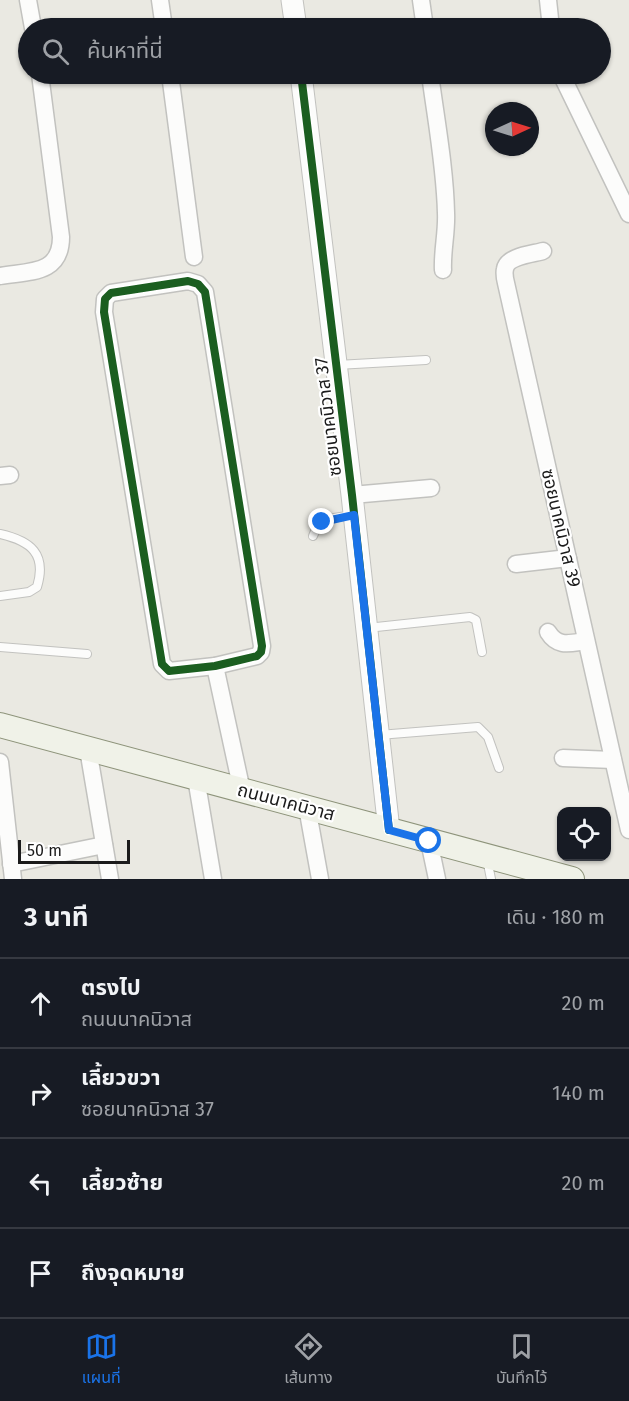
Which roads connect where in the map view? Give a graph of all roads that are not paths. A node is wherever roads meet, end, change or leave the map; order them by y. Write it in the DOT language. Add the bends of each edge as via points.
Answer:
graph roads {
  1 [pos="28,0"];
  2 [pos="160,0"];
  3 [pos="292,0"];
  4 [pos="421,0"];
  5 [pos="548,0"];
  6 [pos="31,18"];
  7 [pos="163,18"];
  8 [pos="295,18"];
  9 [pos="424,18"];
  10 [pos="550,18"];
  11 [pos="41,84"];
  12 [pos="171,84"];
  13 [pos="302,84"];
  14 [pos="431,84"];
  15 [pos="566,84"];
  16 [pos="629,214"];
  17 [pos="543,251"];
  18 [pos="194,256"];
  19 [pos="443,270"];
  20 [pos="0,276"];
  21 [pos="426,360"];
  22 [pos="337,365"];
  23 [pos="431,488"];
  24 [pos="353,505"];
  25 [pos="0,534"];
  26 [pos="313,536"];
  27 [pos="568,558"];
  28 [pos="516,564"];
  29 [pos="0,596"];
  30 [pos="367,628"];
  31 [pos="548,632"];
  32 [pos="586,641"];
  33 [pos="0,647"];
  34 [pos="482,652"];
  35 [pos="87,654"];
  36 [pos="215,666"];
  37 [pos="0,725"];
  38 [pos="378,735"];
  39 [pos="88,749"];
  40 [pos="563,758"];
  41 [pos="613,760"];
  42 [pos="0,762"];
  43 [pos="499,768"];
  44 [pos="196,778"];
  45 [pos="242,791"];
  46 [pos="307,807"];
  47 [pos="389,830"];
  48 [pos="629,830"];
  49 [pos="429,841"];
  50 [pos="104,845"];
  51 [pos="489,868"];
  52 [pos="12,872"];
  53 [pos="535,874"];
  54 [pos="110,879"];
  55 [pos="213,879"];
  56 [pos="320,879"];
  57 [pos="437,879"];
  58 [pos="572,879"];
  1 -- 6 [label="street"];
  2 -- 7 [label="street"];
  3 -- 8 [label="street"];
  4 -- 9 [label="street"];
  5 -- 10 [label="street"];
  11 -- 20 [label="street" via="61,249 54,263 45,268"];
  12 -- 18 [label="street"];
  13 -- 22 [label="street, ซอยนาคนิวาส 37"];
  14 -- 19 [label="street" via="445,191"];
  15 -- 16 [label="street"];
  17 -- 27 [label="street, ซอยนาคนิวาส 39" via="507,263 506,283"];
  21 -- 22 [label="lane"];
  22 -- 24 [label="street, ซอยนาคนิวาส 37"];
  23 -- 24 [label="street"];
  24 -- 26 [label="lane" via="322,522"];
  24 -- 30 [label="street, ซอยนาคนิวาส 37"];
  25 -- 29 [label="lane" via="27,543 37,555 41,573 37,587 29,592"];
  27 -- 28 [label="street"];
  27 -- 32 [label="street, ซอยนาคนิวาส 39"];
  30 -- 34 [label="lane" via="470,617 476,620"];
  30 -- 38 [label="street, ซอยนาคนิวาส 37"];
  31 -- 32 [label="street" via="558,643"];
  32 -- 41 [label="street, ซอยนาคนิวาส 39"];
  33 -- 35 [label="lane"];
  36 -- 36 [label="street" via="170,671 162,664 104,312 105,300 111,293 188,281 205,292 262,646 257,656"];
  36 -- 45 [label="street"];
  37 -- 39 [label="main road, ถนนนาคนิวาส"];
  38 -- 43 [label="lane" via="478,727 488,737"];
  38 -- 47 [label="street, ซอยนาคนิวาส 37"];
  39 -- 44 [label="main road, ถนนนาคนิวาส"];
  39 -- 50 [label="street"];
  40 -- 41 [label="street"];
  41 -- 48 [label="street, ซอยนาคนิวาส 39"];
  42 -- 52 [label="street"];
  44 -- 45 [label="main road, ถนนนาคนิวาส"];
  44 -- 55 [label="street"];
  45 -- 46 [label="main road, ถนนนาคนิวาส"];
  46 -- 47 [label="main road, ถนนนาคนิวาส"];
  46 -- 56 [label="street"];
  47 -- 49 [label="main road, ถนนนาคนิวาส"];
  49 -- 51 [label="main road, ถนนนาคนิวาส"];
  49 -- 57 [label="street"];
  50 -- 52 [label="street"];
  50 -- 54 [label="street"];
  51 -- 53 [label="main road, ถนนนาคนิวาส"];
  53 -- 58 [label="main road, ถนนนาคนิวาส"];
}
